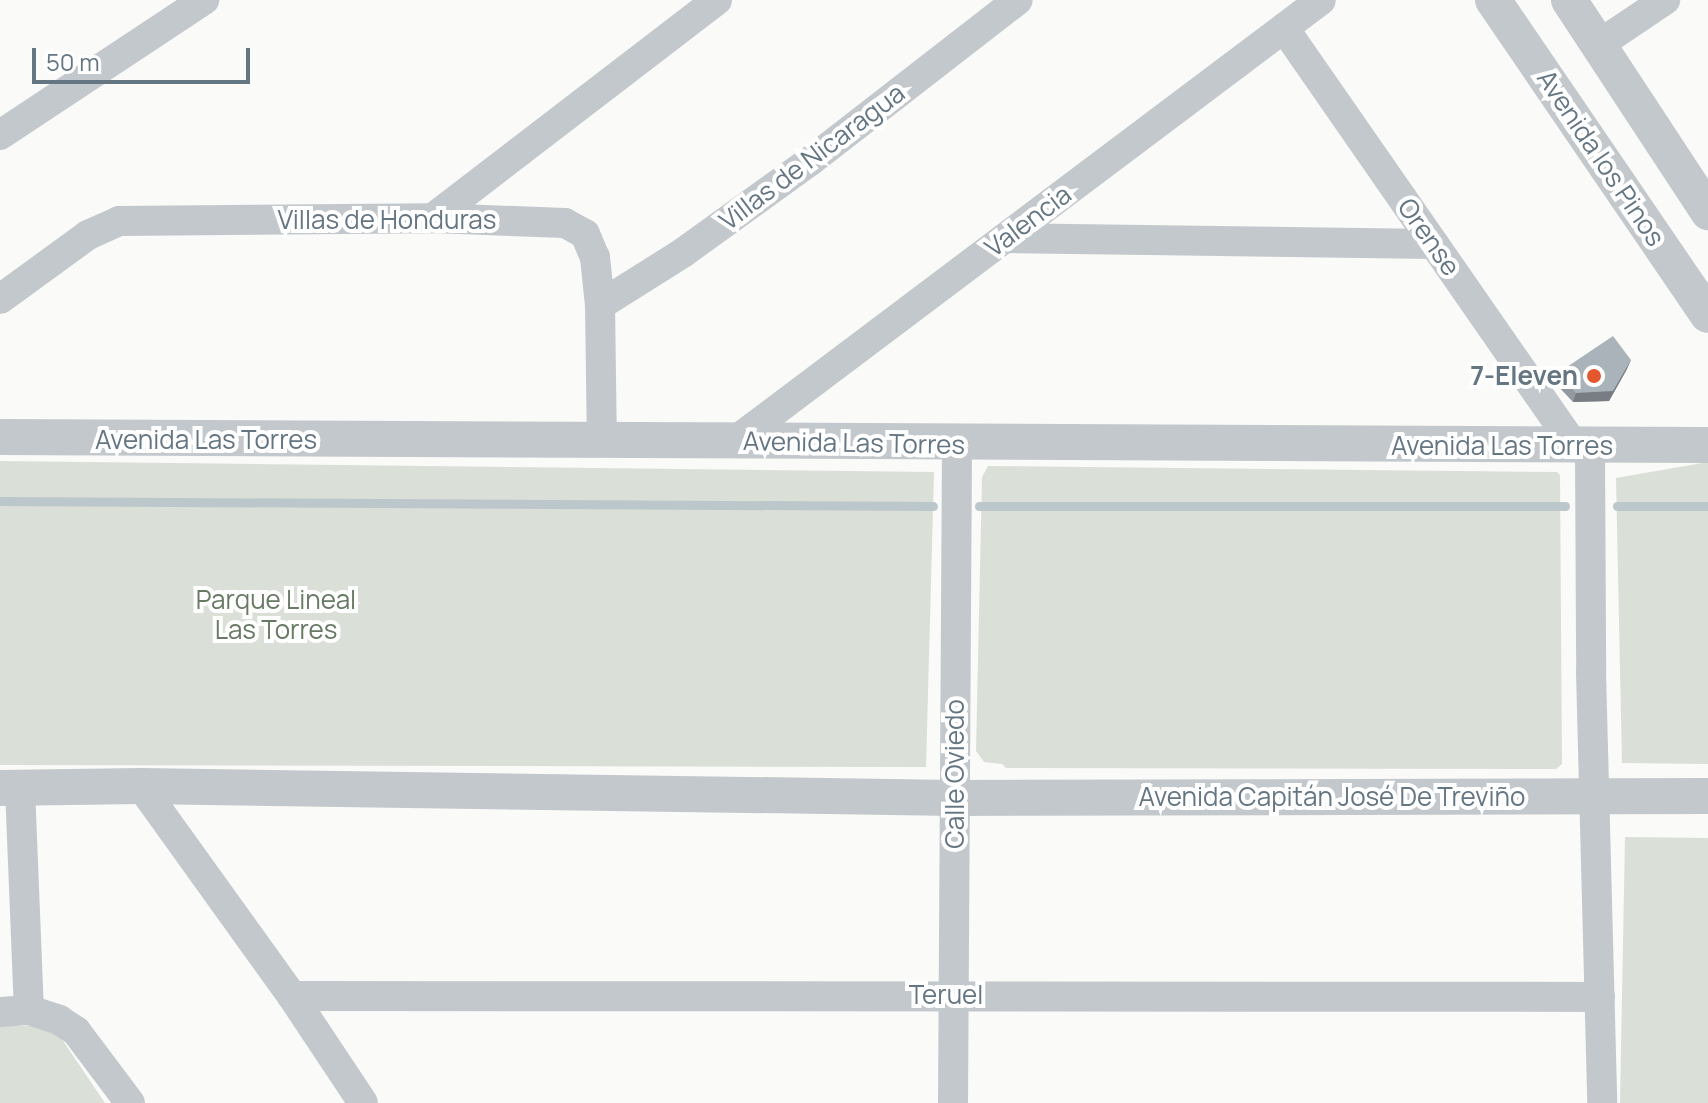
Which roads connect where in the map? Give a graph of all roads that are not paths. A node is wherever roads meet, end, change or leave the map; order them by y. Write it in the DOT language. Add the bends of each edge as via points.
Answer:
graph roads {
  1 [pos="204,0"];
  2 [pos="717,0"];
  3 [pos="1018,0"];
  4 [pos="1321,0"];
  5 [pos="1493,0"];
  6 [pos="1569,0"];
  7 [pos="1665,0"];
  8 [pos="1284,28"];
  9 [pos="1598,45"];
  10 [pos="0,135"];
  11 [pos="1708,212"];
  12 [pos="433,218"];
  13 [pos="1005,238"];
  14 [pos="1434,244"];
  15 [pos="0,299"];
  16 [pos="600,305"];
  17 [pos="1708,315"];
  18 [pos="0,437"];
  19 [pos="602,440"];
  20 [pos="735,441"];
  21 [pos="957,444"];
  22 [pos="1708,445"];
  23 [pos="1583,447"];
  24 [pos="141,786"];
  25 [pos="10,788"];
  26 [pos="1708,796"];
  27 [pos="1596,797"];
  28 [pos="955,798"];
  29 [pos="954,994"];
  30 [pos="292,996"];
  31 [pos="1600,997"];
  32 [pos="14,1011"];
  33 [pos="130,1103"];
  34 [pos="363,1103"];
  35 [pos="953,1103"];
  36 [pos="1602,1103"];
  1 -- 10 [label="street"];
  2 -- 12 [label="street"];
  3 -- 16 [label="street, Villas de Nicaragua" via="809,162"];
  4 -- 8 [label="street, Valencia"];
  5 -- 17 [label="street, Avenida los Pinos"];
  6 -- 9 [label="street"];
  7 -- 9 [label="street"];
  8 -- 13 [label="street, Valencia"];
  8 -- 14 [label="street, Orense"];
  9 -- 11 [label="street"];
  12 -- 15 [label="street, Villas de Honduras" via="119,221 88,235"];
  12 -- 16 [label="street, Villas de Honduras" via="576,226 595,257"];
  13 -- 14 [label="street"];
  13 -- 20 [label="street, Valencia"];
  14 -- 23 [label="street, Orense"];
  16 -- 19 [label="street, Villas de Honduras"];
  18 -- 19 [label="street, Avenida Las Torres"];
  19 -- 20 [label="street, Avenida Las Torres"];
  20 -- 21 [label="street, Avenida Las Torres"];
  21 -- 23 [label="street, Avenida Las Torres"];
  21 -- 28 [label="street, Calle Oviedo"];
  22 -- 23 [label="street, Avenida Las Torres"];
  23 -- 27 [label="street"];
  24 -- 25 [label="street"];
  24 -- 28 [label="street"];
  24 -- 30 [label="street"];
  25 -- 32 [label="street"];
  26 -- 27 [label="street, Avenida Capitán José De Treviño"];
  27 -- 28 [label="street, Avenida Capitán José De Treviño"];
  27 -- 31 [label="street"];
  28 -- 29 [label="street, Calle Oviedo"];
  29 -- 30 [label="street, Teruel"];
  29 -- 31 [label="street, Teruel"];
  29 -- 35 [label="street, Calle Oviedo"];
  30 -- 34 [label="street"];
  31 -- 36 [label="street"];
  32 -- 33 [label="street" via="59,1020 76,1031"];
}
